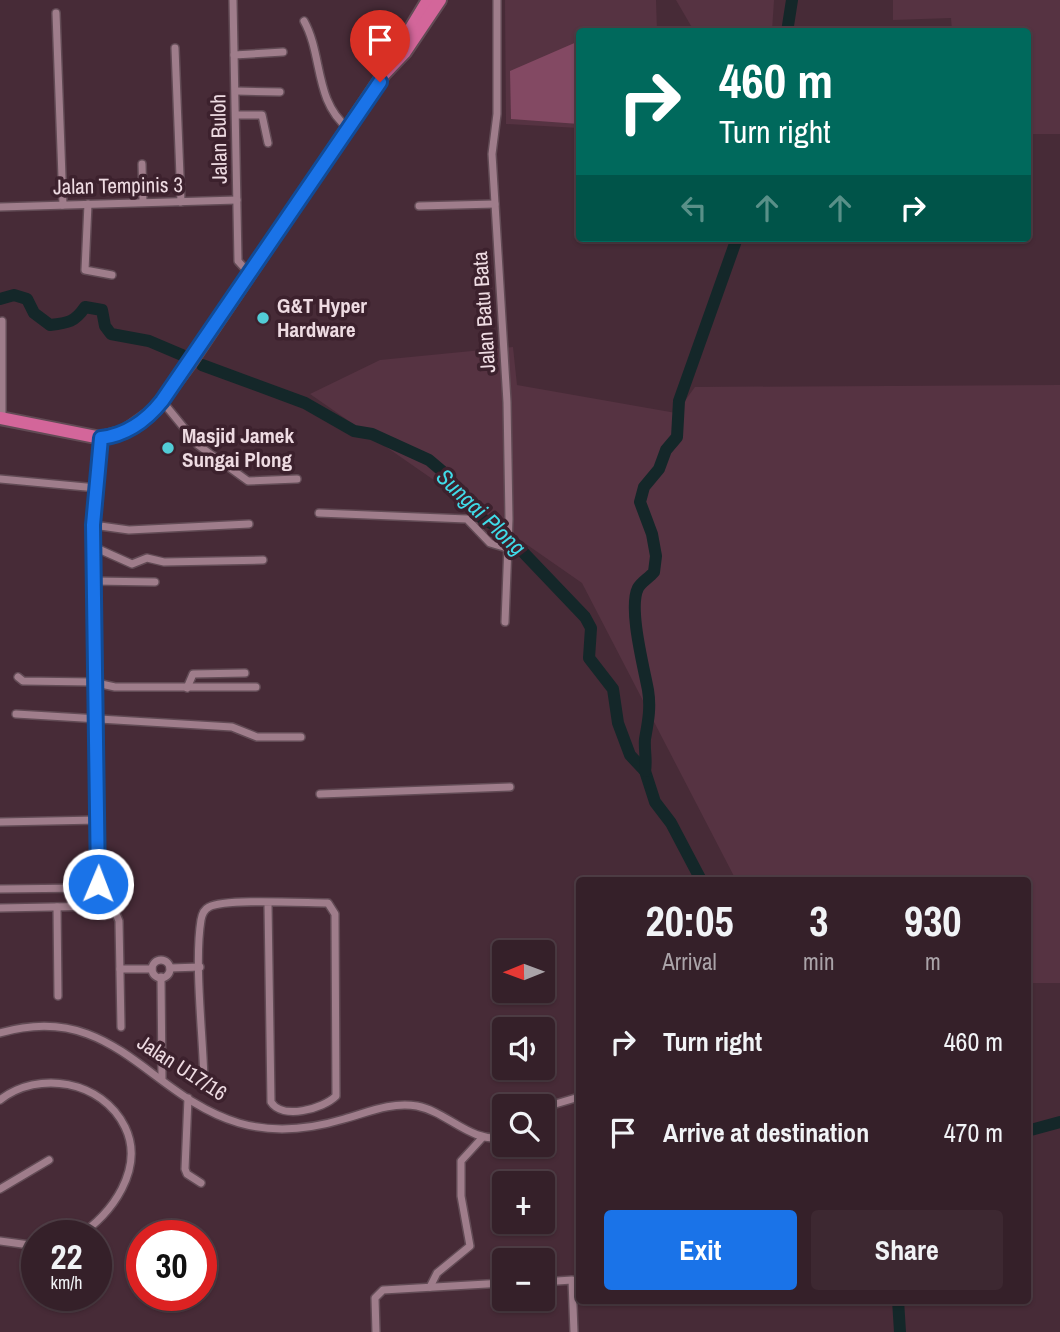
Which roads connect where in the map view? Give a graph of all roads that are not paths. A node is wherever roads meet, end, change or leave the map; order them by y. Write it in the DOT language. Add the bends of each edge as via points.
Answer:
graph roads {
  1 [pos="233,0"];
  2 [pos="428,0"];
  3 [pos="440,0"];
  4 [pos="497,0"];
  5 [pos="56,13"];
  6 [pos="304,21"];
  7 [pos="175,48"];
  8 [pos="282,52"];
  9 [pos="234,55"];
  10 [pos="392,64"];
  11 [pos="236,91"];
  12 [pos="280,92"];
  13 [pos="237,116"];
  14 [pos="348,128"];
  15 [pos="268,143"];
  16 [pos="142,164"];
  17 [pos="237,200"];
  18 [pos="143,202"];
  19 [pos="181,202"];
  20 [pos="88,204"];
  21 [pos="495,204"];
  22 [pos="63,205"];
  23 [pos="419,206"];
  24 [pos="0,207"];
  25 [pos="249,273"];
  26 [pos="112,275"];
  27 [pos="2,321"];
  28 [pos="162,401"];
  29 [pos="1,419"];
  30 [pos="101,438"];
  31 [pos="0,479"];
  32 [pos="297,479"];
  33 [pos="97,488"];
  34 [pos="319,513"];
  35 [pos="249,524"];
  36 [pos="93,525"];
  37 [pos="94,547"];
  38 [pos="507,548"];
  39 [pos="264,559"];
  40 [pos="94,581"];
  41 [pos="155,582"];
  42 [pos="505,622"];
  43 [pos="245,673"];
  44 [pos="18,677"];
  45 [pos="96,684"];
  46 [pos="256,687"];
  47 [pos="187,688"];
  48 [pos="16,714"];
  49 [pos="96,720"];
  50 [pos="301,737"];
  51 [pos="510,787"];
  52 [pos="320,794"];
  53 [pos="98,820"];
  54 [pos="0,822"];
  55 [pos="99,877"];
  56 [pos="128,887"];
  57 [pos="0,889"];
  58 [pos="268,904"];
  59 [pos="57,907"];
  60 [pos="0,908"];
  61 [pos="200,967"];
  62 [pos="170,968"];
  63 [pos="152,969"];
  64 [pos="120,970"];
  65 [pos="161,977"];
  66 [pos="58,996"];
  67 [pos="121,1027"];
  68 [pos="0,1033"];
  69 [pos="162,1078"];
  70 [pos="204,1081"];
  71 [pos="188,1098"];
  72 [pos="576,1098"];
  73 [pos="0,1100"];
  74 [pos="555,1104"];
  75 [pos="482,1138"];
  76 [pos="492,1138"];
  77 [pos="49,1160"];
  78 [pos="201,1183"];
  79 [pos="0,1189"];
  80 [pos="99,1220"];
  81 [pos="0,1241"];
  82 [pos="21,1244"];
  83 [pos="555,1281"];
  84 [pos="492,1284"];
  85 [pos="430,1287"];
  86 [pos="376,1332"];
  87 [pos="574,1332"];
  1 -- 9 [label="street, Jalan Buloh"];
  2 -- 10 [label="highway"];
  3 -- 10 [label="highway"];
  4 -- 21 [label="street, Jalan Batu Bata"];
  5 -- 22 [label="street"];
  6 -- 14 [label="street" via="333,113"];
  7 -- 19 [label="street"];
  8 -- 9 [label="street"];
  9 -- 11 [label="street, Jalan Buloh"];
  10 -- 14 [label="highway"];
  11 -- 12 [label="street"];
  11 -- 13 [label="street, Jalan Buloh"];
  13 -- 15 [label="street" via="262,115"];
  13 -- 17 [label="street, Jalan Buloh"];
  14 -- 25 [label="highway"];
  16 -- 18 [label="street"];
  17 -- 19 [label="street, Jalan Tempinis 3"];
  17 -- 25 [label="street, Jalan Buloh" via="237,261"];
  18 -- 19 [label="street, Jalan Tempinis 3"];
  18 -- 20 [label="street, Jalan Tempinis 3"];
  20 -- 22 [label="street, Jalan Tempinis 3"];
  20 -- 26 [label="street" via="85,270"];
  21 -- 23 [label="street"];
  21 -- 38 [label="street, Jalan Batu Bata" via="505,359"];
  22 -- 24 [label="street, Jalan Tempinis 3"];
  25 -- 28 [label="highway"];
  27 -- 29 [label="street"];
  28 -- 30 [label="highway" via="141,422"];
  28 -- 32 [label="street" via="198,445 248,481"];
  29 -- 30 [label="highway"];
  30 -- 33 [label="street"];
  31 -- 33 [label="street"];
  33 -- 36 [label="street"];
  34 -- 38 [label="street" via="467,519 490,543"];
  35 -- 36 [label="street" via="129,530"];
  36 -- 37 [label="street"];
  37 -- 39 [label="street" via="132,564 147,558 164,562"];
  37 -- 40 [label="street"];
  38 -- 42 [label="street, Jalan Batu Bata"];
  40 -- 41 [label="street"];
  40 -- 45 [label="street"];
  43 -- 47 [label="street" via="193,674"];
  44 -- 45 [label="street" via="23,681"];
  45 -- 47 [label="street"];
  45 -- 49 [label="street"];
  46 -- 47 [label="street"];
  48 -- 49 [label="street"];
  49 -- 50 [label="street" via="232,727 257,737"];
  49 -- 53 [label="street"];
  51 -- 52 [label="street"];
  53 -- 54 [label="street"];
  53 -- 55 [label="street"];
  55 -- 56 [label="street"];
  55 -- 57 [label="street" via="98,884 87,888"];
  58 -- 58 [label="street" via="328,903 335,914 338,1089 330,1101 304,1110 281,1110 271,1102"];
  58 -- 61 [label="street" via="218,904 205,910"];
  59 -- 60 [label="street"];
  59 -- 64 [label="street" via="104,906 114,911 119,921"];
  59 -- 66 [label="street"];
  61 -- 62 [label="street"];
  61 -- 70 [label="street"];
  62 -- 63 [label="street" via="159,960"];
  62 -- 65 [label="street"];
  63 -- 64 [label="street"];
  63 -- 65 [label="street"];
  64 -- 67 [label="street"];
  65 -- 69 [label="street"];
  68 -- 69 [label="street, Jalan U17/16" via="24,1027 72,1030 113,1045"];
  69 -- 71 [label="street, Jalan U17/16"];
  71 -- 75 [label="street, Jalan U17/16" via="239,1122 272,1128 312,1127 396,1104 416,1106 437,1112"];
  71 -- 78 [label="street" via="185,1169"];
  72 -- 74 [label="street"];
  73 -- 80 [label="street" via="24,1084 52,1081 69,1084 116,1113 126,1128 129,1146 124,1185"];
  75 -- 76 [label="street"];
  75 -- 85 [label="street" via="461,1161 461,1196 470,1246 437,1273"];
  77 -- 79 [label="street"];
  81 -- 82 [label="street"];
  83 -- 87 [label="street" via="572,1280"];
  84 -- 85 [label="street"];
  85 -- 86 [label="street" via="377,1294"];
}
